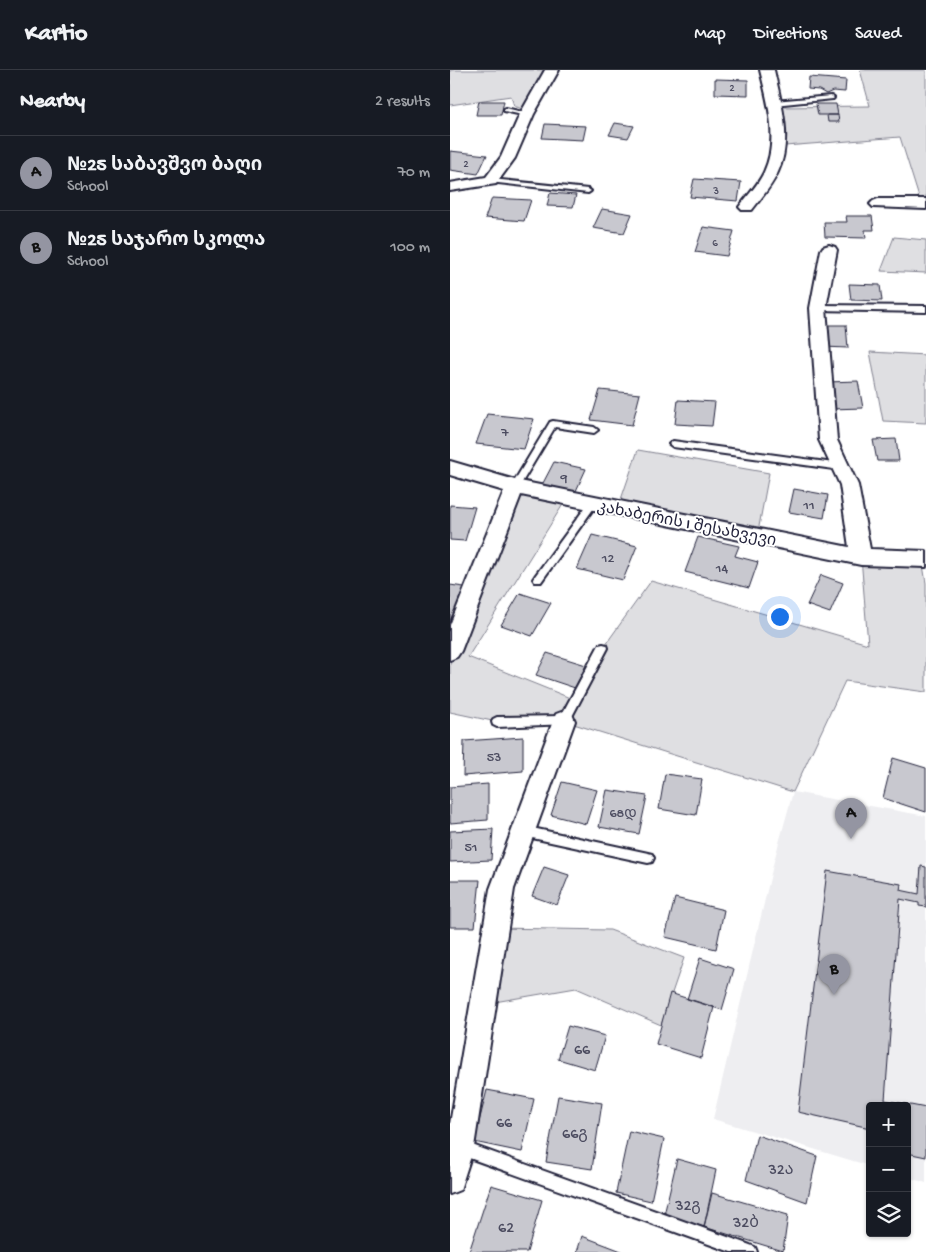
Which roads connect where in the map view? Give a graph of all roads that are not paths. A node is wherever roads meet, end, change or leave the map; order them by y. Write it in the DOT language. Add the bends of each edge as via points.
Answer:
graph roads {
  1 [pos="552,70"];
  2 [pos="767,70"];
  3 [pos="831,98"];
  4 [pos="774,103"];
  5 [pos="506,110"];
  6 [pos="528,114"];
  7 [pos="491,181"];
  8 [pos="450,187"];
  9 [pos="588,191"];
  10 [pos="878,204"];
  11 [pos="926,204"];
  12 [pos="747,207"];
  13 [pos="829,250"];
  14 [pos="818,308"];
  15 [pos="926,309"];
  16 [pos="594,430"];
  17 [pos="673,444"];
  18 [pos="841,467"];
  19 [pos="450,468"];
  20 [pos="515,487"];
  21 [pos="593,503"];
  22 [pos="861,557"];
  23 [pos="926,559"];
  24 [pos="538,579"];
  25 [pos="603,648"];
  26 [pos="450,651"];
  27 [pos="564,721"];
  28 [pos="497,722"];
  29 [pos="522,831"];
  30 [pos="648,858"];
  31 [pos="460,1147"];
  32 [pos="450,1180"];
  33 [pos="750,1252"];
  1 -- 6 [label="street"];
  2 -- 4 [label="street"];
  3 -- 4 [label="lane"];
  4 -- 12 [label="street" via="779,126 771,172"];
  5 -- 6 [label="lane"];
  6 -- 7 [label="street" via="508,158"];
  7 -- 8 [label="street"];
  7 -- 9 [label="lane"];
  10 -- 11 [label="street"];
  13 -- 14 [label="street"];
  14 -- 15 [label="lane"];
  14 -- 18 [label="street" via="828,440"];
  16 -- 20 [label="lane" via="553,424"];
  17 -- 18 [label="lane"];
  18 -- 22 [label="street" via="849,485"];
  19 -- 20 [label="street, კახაბერის I შესახვევი"];
  20 -- 21 [label="street, კახაბერის I შესახვევი"];
  20 -- 26 [label="street"];
  21 -- 22 [label="street, კახაბერის I შესახვევი"];
  21 -- 24 [label="lane"];
  22 -- 23 [label="street, კახაბერის I შესახვევი"];
  25 -- 27 [label="lane"];
  27 -- 28 [label="lane"];
  27 -- 29 [label="street"];
  29 -- 30 [label="lane"];
  29 -- 31 [label="street" via="502,888"];
  31 -- 32 [label="street"];
  31 -- 33 [label="lane"];
}
